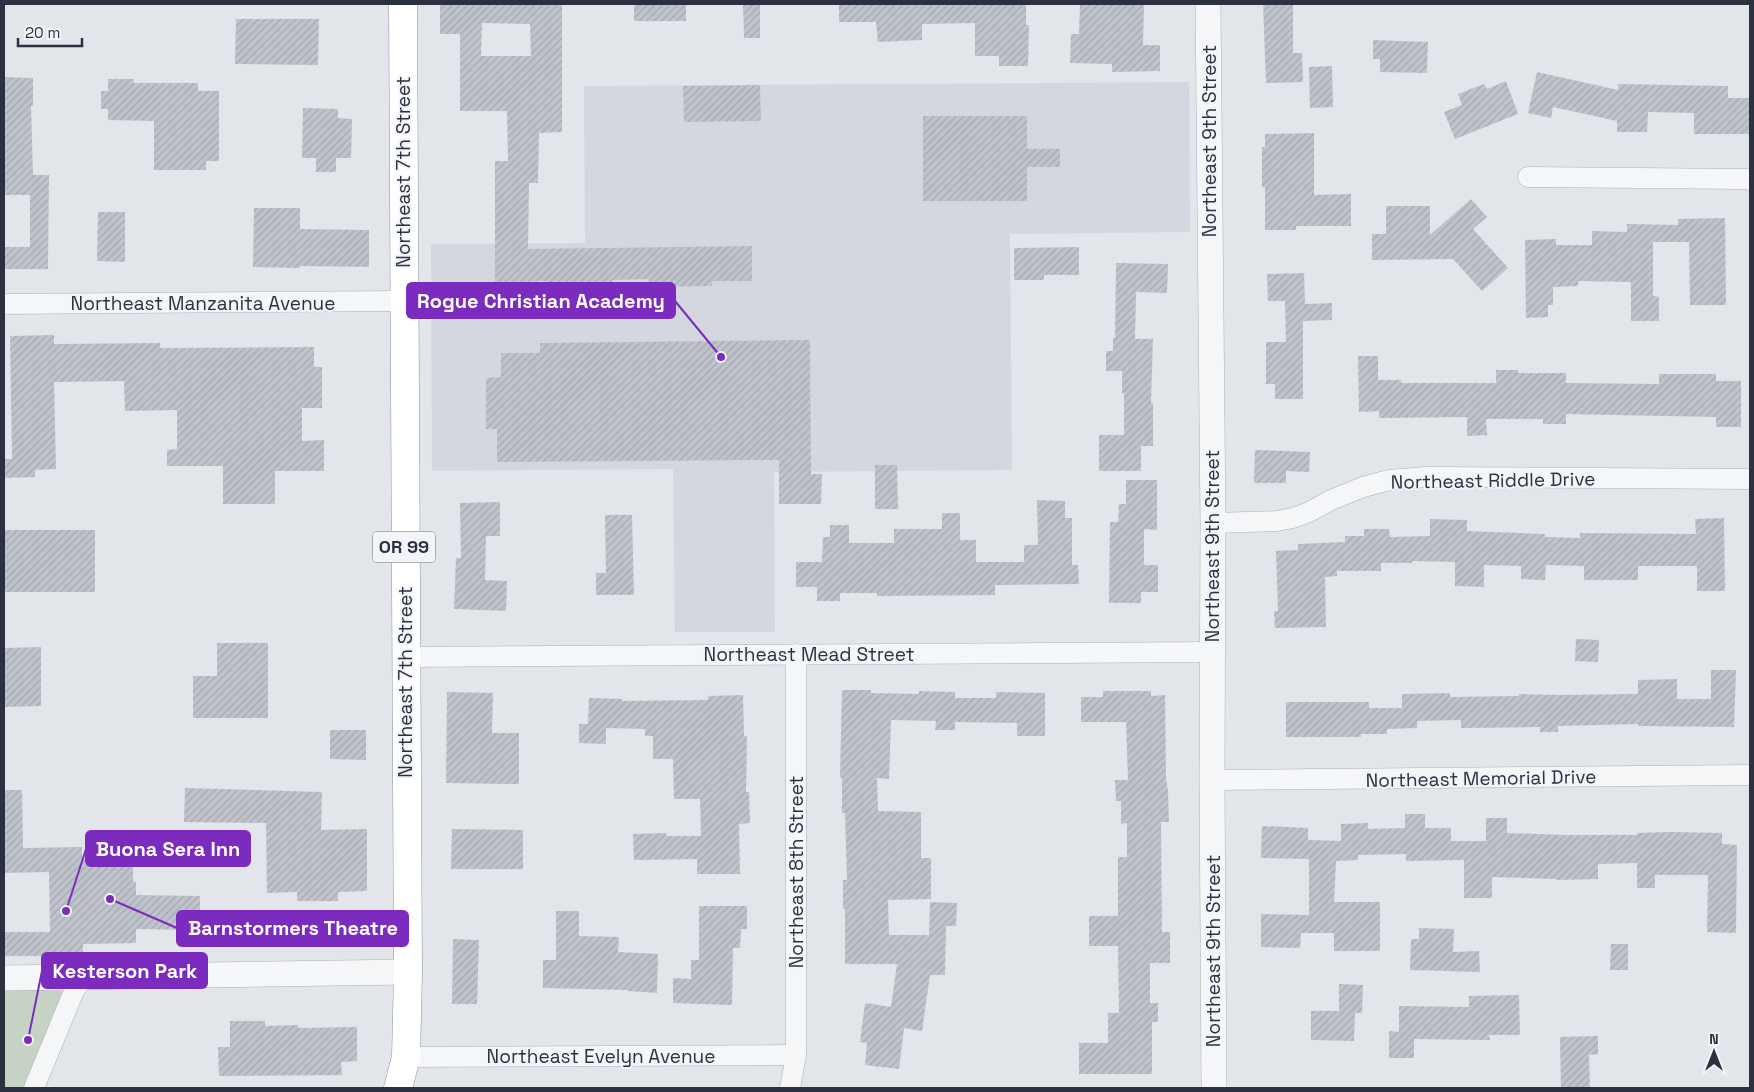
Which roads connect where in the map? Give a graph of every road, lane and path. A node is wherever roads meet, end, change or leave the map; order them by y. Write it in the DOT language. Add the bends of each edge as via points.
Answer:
graph roads {
  1 [pos="403,4"];
  2 [pos="1208,4"];
  3 [pos="1528,178"];
  4 [pos="1750,180"];
  5 [pos="403,301"];
  6 [pos="4,304"];
  7 [pos="1750,479"];
  8 [pos="1212,523"];
  9 [pos="1212,652"];
  10 [pos="796,654"];
  11 [pos="405,657"];
  12 [pos="1750,775"];
  13 [pos="1212,780"];
  14 [pos="408,972"];
  15 [pos="4,978"];
  16 [pos="83,978"];
  17 [pos="796,1055"];
  18 [pos="406,1057"];
  19 [pos="34,1088"];
  20 [pos="398,1088"];
  21 [pos="790,1088"];
  22 [pos="1214,1088"];
  1 -- 5 [label="highway, Northeast 7th Street / OR 99"];
  2 -- 8 [label="street, Northeast 9th Street"];
  3 -- 4 [label="street"];
  5 -- 6 [label="street, Northeast Manzanita Avenue"];
  5 -- 11 [label="highway, Northeast 7th Street / OR 99"];
  7 -- 8 [label="street, Northeast Riddle Drive" via="1426,477 1388,480 1355,490 1293,518"];
  8 -- 9 [label="street, Northeast 9th Street"];
  9 -- 10 [label="street, Northeast Mead Street"];
  9 -- 13 [label="street, Northeast 9th Street"];
  10 -- 11 [label="street, Northeast Mead Street"];
  10 -- 17 [label="street, Northeast 8th Street"];
  11 -- 14 [label="highway, Northeast 7th Street / OR 99"];
  12 -- 13 [label="street, Northeast Memorial Drive"];
  13 -- 22 [label="street, Northeast 9th Street"];
  14 -- 16 [label="street"];
  14 -- 18 [label="highway, Northeast 7th Street / OR 99"];
  15 -- 16 [label="street"];
  16 -- 19 [label="street" via="74,991"];
  17 -- 18 [label="street, Northeast Evelyn Avenue"];
  17 -- 21 [label="street, Northeast 8th Street"];
  18 -- 20 [label="highway, Northeast 7th Street / OR 99"];
}
